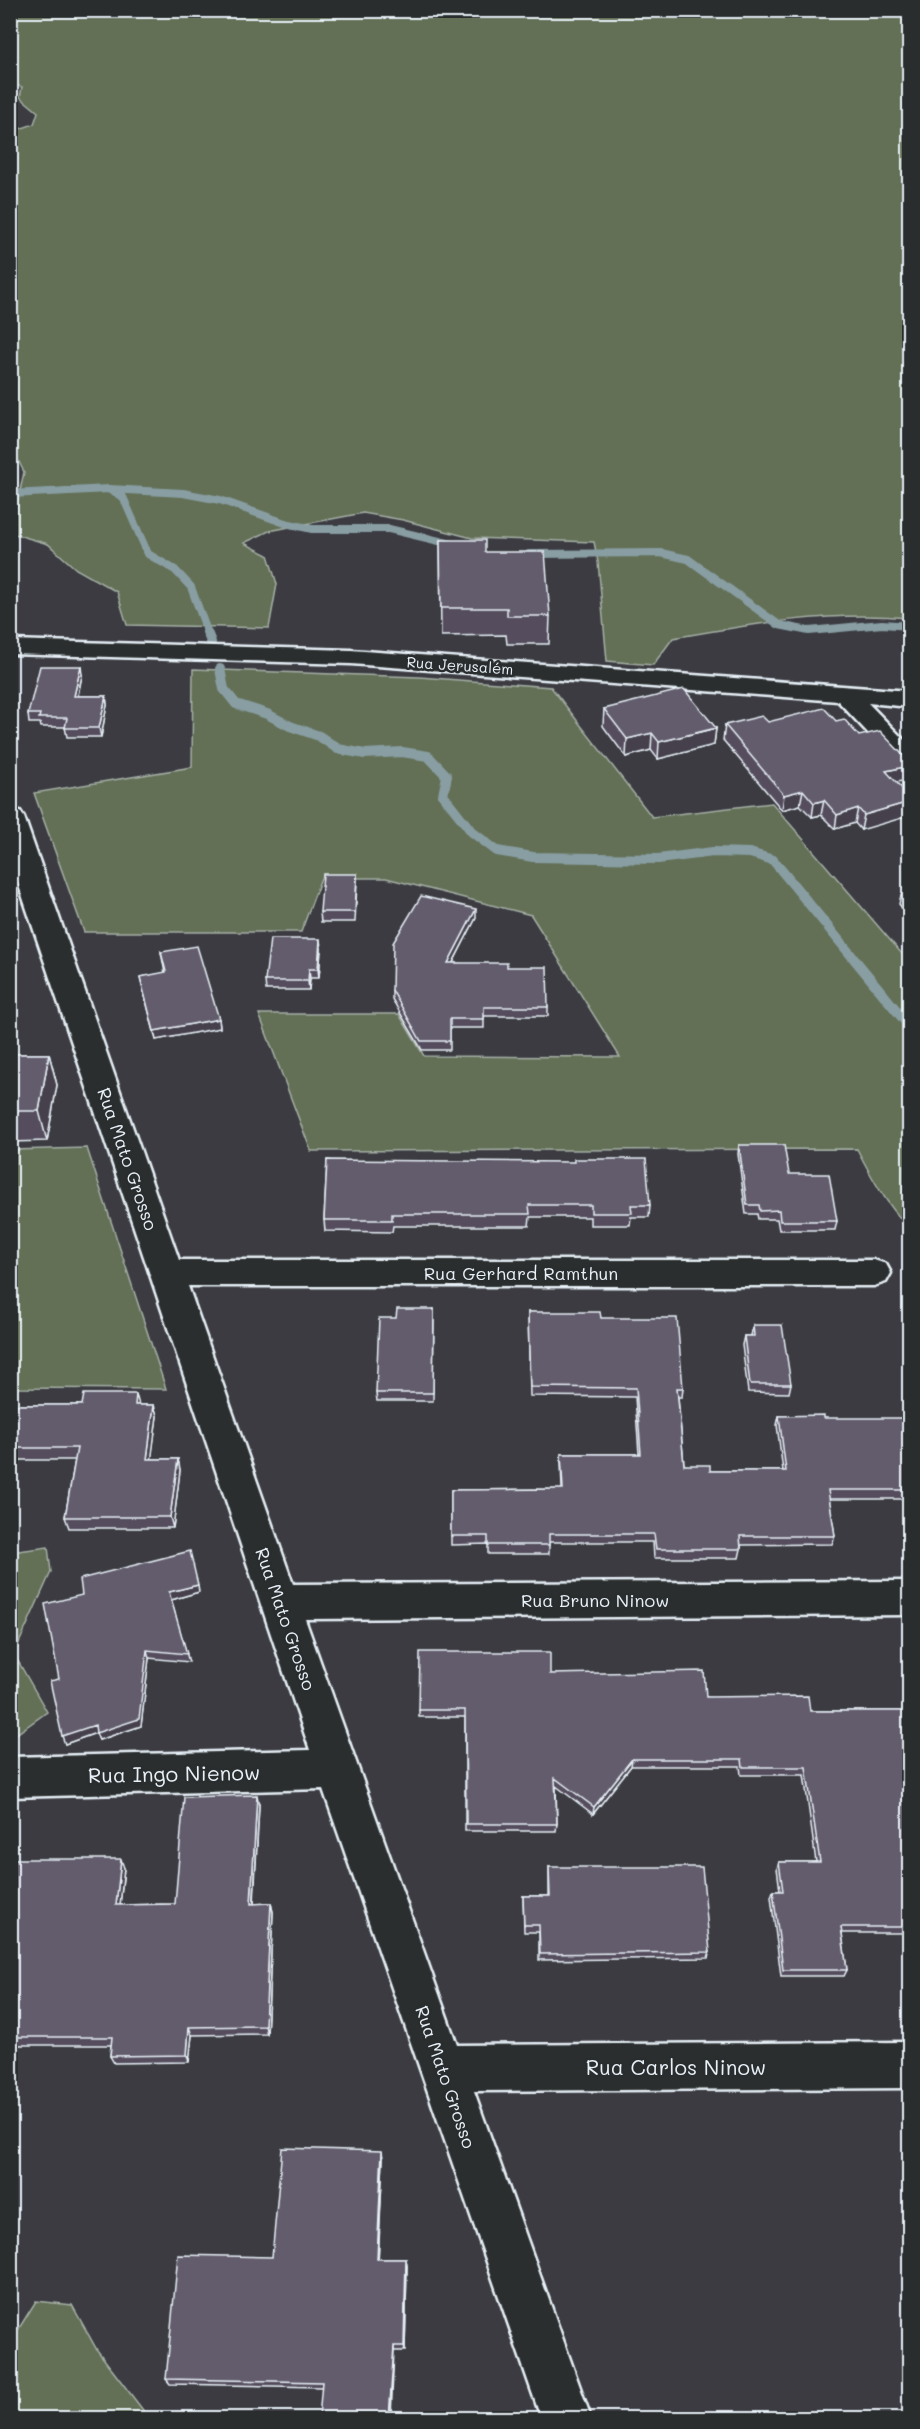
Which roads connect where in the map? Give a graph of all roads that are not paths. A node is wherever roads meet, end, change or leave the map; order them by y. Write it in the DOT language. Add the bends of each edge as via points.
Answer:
graph roads {
  1 [pos="10,647"];
  2 [pos="845,694"];
  3 [pos="909,699"];
  4 [pos="909,762"];
  5 [pos="10,817"];
  6 [pos="167,1273"];
  7 [pos="874,1273"];
  8 [pos="909,1598"];
  9 [pos="280,1602"];
  10 [pos="337,1769"];
  11 [pos="10,1777"];
  12 [pos="909,2065"];
  13 [pos="443,2068"];
  14 [pos="566,2418"];
  1 -- 2 [label="street, Rua Jerusalém" via="351,657"];
  2 -- 3 [label="street, Rua Jerusalém"];
  2 -- 4 [label="street"];
  5 -- 6 [label="street, Rua Mato Grosso"];
  6 -- 7 [label="street, Rua Gerhard Ramthun"];
  6 -- 9 [label="street, Rua Mato Grosso"];
  8 -- 9 [label="street, Rua Bruno Ninow"];
  9 -- 10 [label="street, Rua Mato Grosso"];
  10 -- 11 [label="street, Rua Ingo Nienow"];
  10 -- 13 [label="street, Rua Mato Grosso"];
  12 -- 13 [label="street, Rua Carlos Ninow"];
  13 -- 14 [label="street, Rua Mato Grosso"];
}
